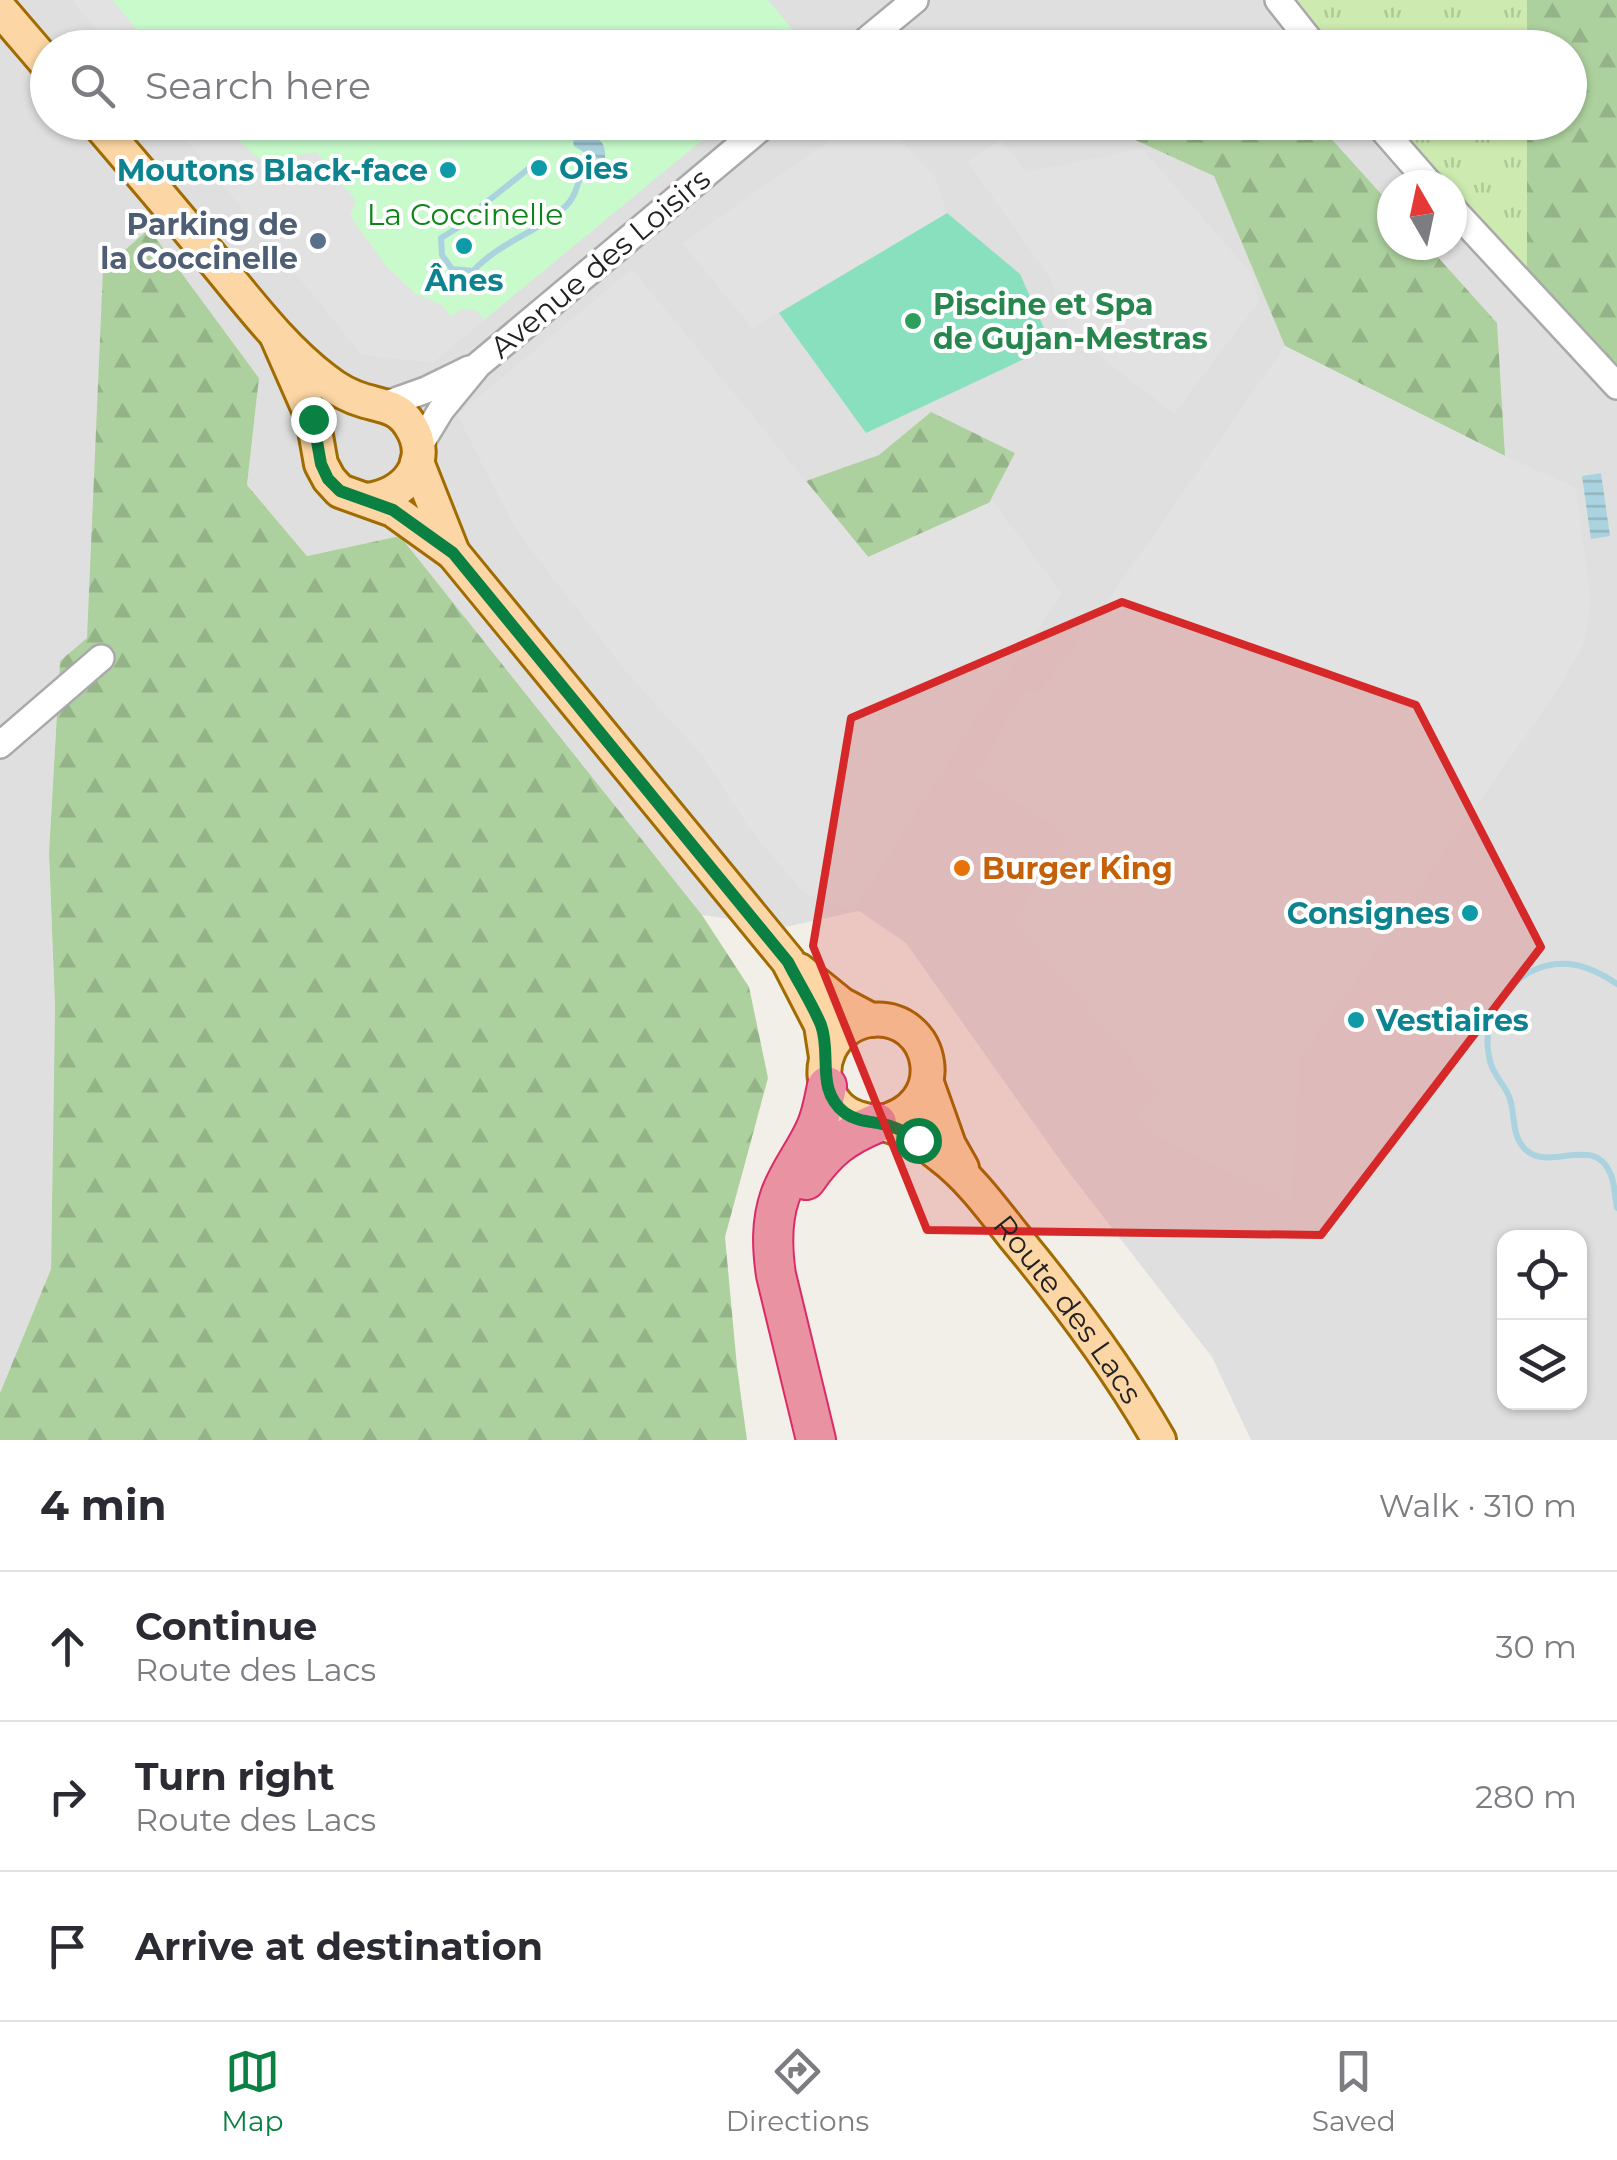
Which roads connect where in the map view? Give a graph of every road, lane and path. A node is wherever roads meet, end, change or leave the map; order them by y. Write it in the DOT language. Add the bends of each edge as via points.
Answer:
graph roads {
  1 [pos="915,0"];
  2 [pos="1278,0"];
  3 [pos="0,9"];
  4 [pos="879,30"];
  5 [pos="1302,30"];
  6 [pos="30,43"];
  7 [pos="113,140"];
  8 [pos="747,140"];
  9 [pos="1392,140"];
  10 [pos="1418,170"];
  11 [pos="1467,225"];
  12 [pos="277,336"];
  13 [pos="478,365"];
  14 [pos="1617,386"];
  15 [pos="376,403"];
  16 [pos="320,447"];
  17 [pos="417,455"];
  18 [pos="367,500"];
  19 [pos="453,553"];
  20 [pos="101,658"];
  21 [pos="0,744"];
  22 [pos="788,962"];
  23 [pos="871,1020"];
  24 [pos="826,1072"];
  25 [pos="927,1083"];
  26 [pos="877,1123"];
  27 [pos="972,1184"];
  28 [pos="816,1440"];
  29 [pos="832,1440"];
  30 [pos="1159,1440"];
  1 -- 4 [label="street"];
  2 -- 5 [label="street"];
  3 -- 6 [label="main road"];
  7 -- 12 [label="main road, Route des Lacs"];
  8 -- 13 [label="street, Avenue des Loisirs"];
  9 -- 10 [label="street"];
  11 -- 14 [label="street"];
  12 -- 15 [label="main road, Route des Lacs" via="325,380"];
  12 -- 16 [label="main road, Route des Lacs"];
  13 -- 15 [label="street, Avenue des Loisirs" via="426,390"];
  13 -- 17 [label="street, Avenue des Loisirs" via="441,410"];
  15 -- 16 [label="main road" via="345,408 332,418"];
  15 -- 17 [label="main road, Route des Lacs" via="403,415"];
  16 -- 18 [label="main road, Route des Lacs" via="328,479"];
  17 -- 18 [label="main road" via="407,483"];
  17 -- 19 [label="main road, Route des Lacs"];
  18 -- 19 [label="main road, Route des Lacs" via="393,510"];
  19 -- 22 [label="main road, Route des Lacs"];
  20 -- 21 [label="street"];
  22 -- 23 [label="main road, Route des Lacs"];
  22 -- 24 [label="main road, Route des Lacs" via="821,1026"];
  23 -- 24 [label="main road" via="832,1043"];
  23 -- 25 [label="main road, Route des Lacs" via="888,1020 916,1037"];
  24 -- 26 [label="main road, Route des Lacs" via="834,1101 846,1113"];
  24 -- 28 [label="highway" via="823,1110 780,1196 772,1249"];
  25 -- 26 [label="main road" via="909,1112"];
  25 -- 27 [label="main road, Route des Lacs" via="949,1145"];
  26 -- 27 [label="main road, Route des Lacs" via="918,1140"];
  26 -- 29 [label="highway" via="824,1154 792,1218 792,1272"];
  27 -- 30 [label="main road, Route des Lacs" via="1067,1300"];
}
